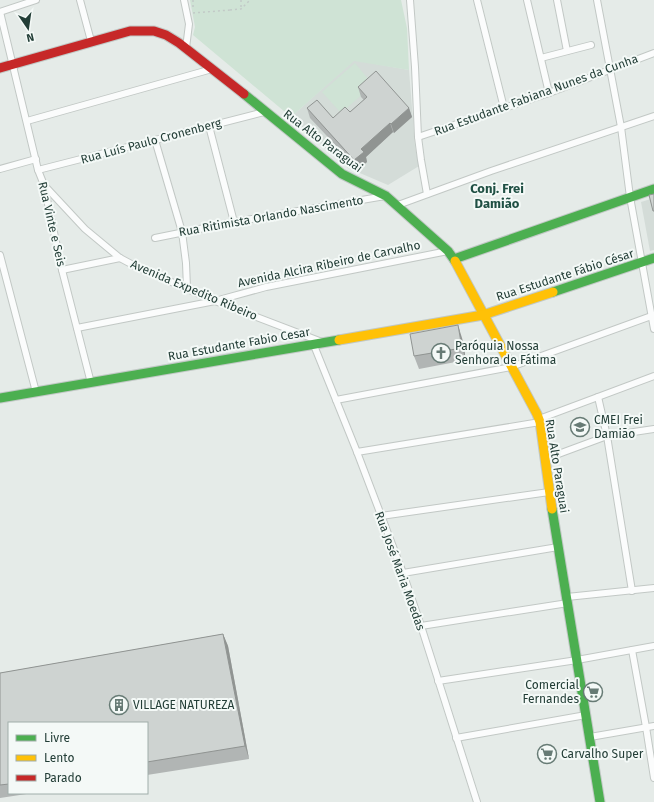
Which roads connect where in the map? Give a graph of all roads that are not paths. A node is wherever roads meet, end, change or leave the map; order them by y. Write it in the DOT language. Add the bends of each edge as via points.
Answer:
graph roads {
  1 [pos="36,0"];
  2 [pos="80,0"];
  3 [pos="184,0"];
  4 [pos="410,0"];
  5 [pos="477,0"];
  6 [pos="527,0"];
  7 [pos="557,0"];
  8 [pos="597,0"];
  9 [pos="0,12"];
  10 [pos="91,41"];
  11 [pos="591,45"];
  12 [pos="186,48"];
  13 [pos="567,51"];
  14 [pos="654,53"];
  15 [pos="541,58"];
  16 [pos="12,65"];
  17 [pos="0,68"];
  18 [pos="212,69"];
  19 [pos="610,70"];
  20 [pos="549,93"];
  21 [pos="504,108"];
  22 [pos="264,112"];
  23 [pos="654,116"];
  24 [pos="28,121"];
  25 [pos="209,126"];
  26 [pos="621,127"];
  27 [pos="418,137"];
  28 [pos="155,140"];
  29 [pos="36,159"];
  30 [pos="0,169"];
  31 [pos="38,170"];
  32 [pos="44,185"];
  33 [pos="654,188"];
  34 [pos="427,194"];
  35 [pos="386,196"];
  36 [pos="630,197"];
  37 [pos="398,205"];
  38 [pos="234,222"];
  39 [pos="182,232"];
  40 [pos="155,238"];
  41 [pos="448,251"];
  42 [pos="0,255"];
  43 [pos="120,258"];
  44 [pos="654,258"];
  45 [pos="454,259"];
  46 [pos="643,262"];
  47 [pos="62,270"];
  48 [pos="187,288"];
  49 [pos="215,301"];
  50 [pos="483,315"];
  51 [pos="653,315"];
  52 [pos="77,328"];
  53 [pos="654,329"];
  54 [pos="318,343"];
  55 [pos="511,367"];
  56 [pos="654,376"];
  57 [pos="91,383"];
  58 [pos="36,392"];
  59 [pos="598,397"];
  60 [pos="0,398"];
  61 [pos="336,400"];
  62 [pos="539,421"];
  63 [pos="654,430"];
  64 [pos="607,436"];
  65 [pos="357,452"];
  66 [pos="545,459"];
  67 [pos="549,492"];
  68 [pos="381,516"];
  69 [pos="558,547"];
  70 [pos="403,573"];
  71 [pos="654,588"];
  72 [pos="632,591"];
  73 [pos="568,600"];
  74 [pos="421,626"];
  75 [pos="654,646"];
  76 [pos="632,650"];
  77 [pos="578,660"];
  78 [pos="438,681"];
  79 [pos="586,715"];
  80 [pos="654,726"];
  81 [pos="646,727"];
  82 [pos="590,737"];
  83 [pos="456,738"];
  84 [pos="654,778"];
  85 [pos="477,802"];
  86 [pos="600,802"];
  1 -- 9 [label="street"];
  2 -- 10 [label="street"];
  3 -- 12 [label="street" via="190,13"];
  4 -- 27 [label="street"];
  5 -- 21 [label="street"];
  6 -- 15 [label="street"];
  7 -- 13 [label="street"];
  8 -- 19 [label="street"];
  9 -- 16 [label="street, Rua Vinte e Seis"];
  10 -- 12 [label="street, Rua Alto Paraguai" via="130,31 145,30 165,34"];
  10 -- 16 [label="street, Rua Alto Paraguai"];
  11 -- 13 [label="street"];
  12 -- 18 [label="street, Rua Alto Paraguai"];
  13 -- 15 [label="street"];
  14 -- 19 [label="street, Rua Estudante Fabiana Nunes da Cunha"];
  15 -- 20 [label="street"];
  16 -- 17 [label="street, Rua Alto Paraguai"];
  16 -- 24 [label="street, Rua Vinte e Seis"];
  18 -- 22 [label="street, Rua Alto Paraguai"];
  18 -- 24 [label="street"];
  19 -- 20 [label="street, Rua Estudante Fabiana Nunes da Cunha"];
  19 -- 26 [label="street"];
  20 -- 21 [label="street, Rua Estudante Fabiana Nunes da Cunha"];
  21 -- 27 [label="street, Rua Estudante Fabiana Nunes da Cunha"];
  22 -- 25 [label="street, Rua Luís Paulo Cronenberg"];
  22 -- 35 [label="street, Rua Alto Paraguai" via="342,174"];
  23 -- 26 [label="street"];
  24 -- 29 [label="street, Rua Vinte e Seis"];
  25 -- 28 [label="street, Rua Luís Paulo Cronenberg"];
  25 -- 38 [label="street"];
  26 -- 34 [label="street"];
  26 -- 36 [label="street"];
  27 -- 34 [label="street"];
  28 -- 31 [label="street, Rua Luís Paulo Cronenberg"];
  28 -- 39 [label="street"];
  29 -- 30 [label="street"];
  29 -- 31 [label="street, Rua Vinte e Seis"];
  31 -- 32 [label="street, Rua Vinte e Seis"];
  32 -- 43 [label="street, Avenida Expedito Ribeiro" via="85,229"];
  32 -- 47 [label="street, Rua Vinte e Seis"];
  33 -- 36 [label="street"];
  34 -- 37 [label="street"];
  35 -- 37 [label="street, Rua Alto Paraguai"];
  35 -- 38 [label="street, Rua Ritimista Orlando Nascimento"];
  36 -- 45 [label="street"];
  36 -- 46 [label="street"];
  37 -- 41 [label="street, Rua Alto Paraguai"];
  38 -- 39 [label="street, Rua Ritimista Orlando Nascimento"];
  39 -- 40 [label="street, Rua Ritimista Orlando Nascimento"];
  39 -- 48 [label="street"];
  41 -- 45 [label="street, Rua Alto Paraguai"];
  41 -- 49 [label="street, Avenida Alcira Ribeiro de Carvalho" via="266,287"];
  42 -- 58 [label="street"];
  43 -- 47 [label="street"];
  43 -- 48 [label="street, Avenida Expedito Ribeiro"];
  44 -- 46 [label="street, Rua Estudante Fábio César"];
  45 -- 50 [label="street, Rua Alto Paraguai"];
  46 -- 50 [label="street, Rua Estudante Fábio César"];
  46 -- 51 [label="street"];
  47 -- 52 [label="street, Rua Vinte e Seis"];
  48 -- 49 [label="street, Avenida Expedito Ribeiro"];
  49 -- 52 [label="street, Avenida Alcira Ribeiro de Carvalho"];
  49 -- 54 [label="street, Avenida Expedito Ribeiro"];
  50 -- 54 [label="street, Rua Estudante Fabio Cesar"];
  50 -- 55 [label="street, Rua Alto Paraguai"];
  51 -- 53 [label="street"];
  51 -- 55 [label="street"];
  52 -- 57 [label="street, Rua Vinte e Seis"];
  54 -- 57 [label="street, Rua Estudante Fabio Cesar"];
  54 -- 61 [label="street, Rua José Maria Moedas"];
  55 -- 61 [label="street"];
  55 -- 62 [label="street, Rua Alto Paraguai"];
  56 -- 59 [label="street"];
  57 -- 58 [label="street, Rua Estudante Fabio Cesar"];
  58 -- 60 [label="street, Rua Estudante Fabio Cesar"];
  59 -- 62 [label="street"];
  59 -- 64 [label="street"];
  61 -- 65 [label="street, Rua José Maria Moedas"];
  62 -- 65 [label="street"];
  62 -- 66 [label="street, Rua Alto Paraguai"];
  63 -- 64 [label="street"];
  64 -- 66 [label="street"];
  64 -- 72 [label="street"];
  65 -- 68 [label="street, Rua José Maria Moedas"];
  66 -- 67 [label="street, Rua Alto Paraguai"];
  67 -- 68 [label="street"];
  67 -- 69 [label="street, Rua Alto Paraguai"];
  68 -- 70 [label="street, Rua José Maria Moedas"];
  69 -- 70 [label="street"];
  69 -- 73 [label="street, Rua Alto Paraguai"];
  70 -- 74 [label="street, Rua José Maria Moedas"];
  71 -- 72 [label="street"];
  72 -- 73 [label="street"];
  73 -- 74 [label="street"];
  73 -- 77 [label="street, Rua Alto Paraguai"];
  74 -- 78 [label="street, Rua José Maria Moedas"];
  75 -- 76 [label="street"];
  76 -- 77 [label="street"];
  76 -- 81 [label="street"];
  77 -- 78 [label="street"];
  77 -- 79 [label="street, Rua Alto Paraguai"];
  78 -- 83 [label="street, Rua José Maria Moedas"];
  79 -- 82 [label="street, Rua Alto Paraguai"];
  79 -- 83 [label="street"];
  80 -- 81 [label="street"];
  81 -- 82 [label="street"];
  81 -- 84 [label="street"];
  82 -- 86 [label="street, Rua Alto Paraguai"];
  83 -- 85 [label="street, Rua José Maria Moedas"];
}
